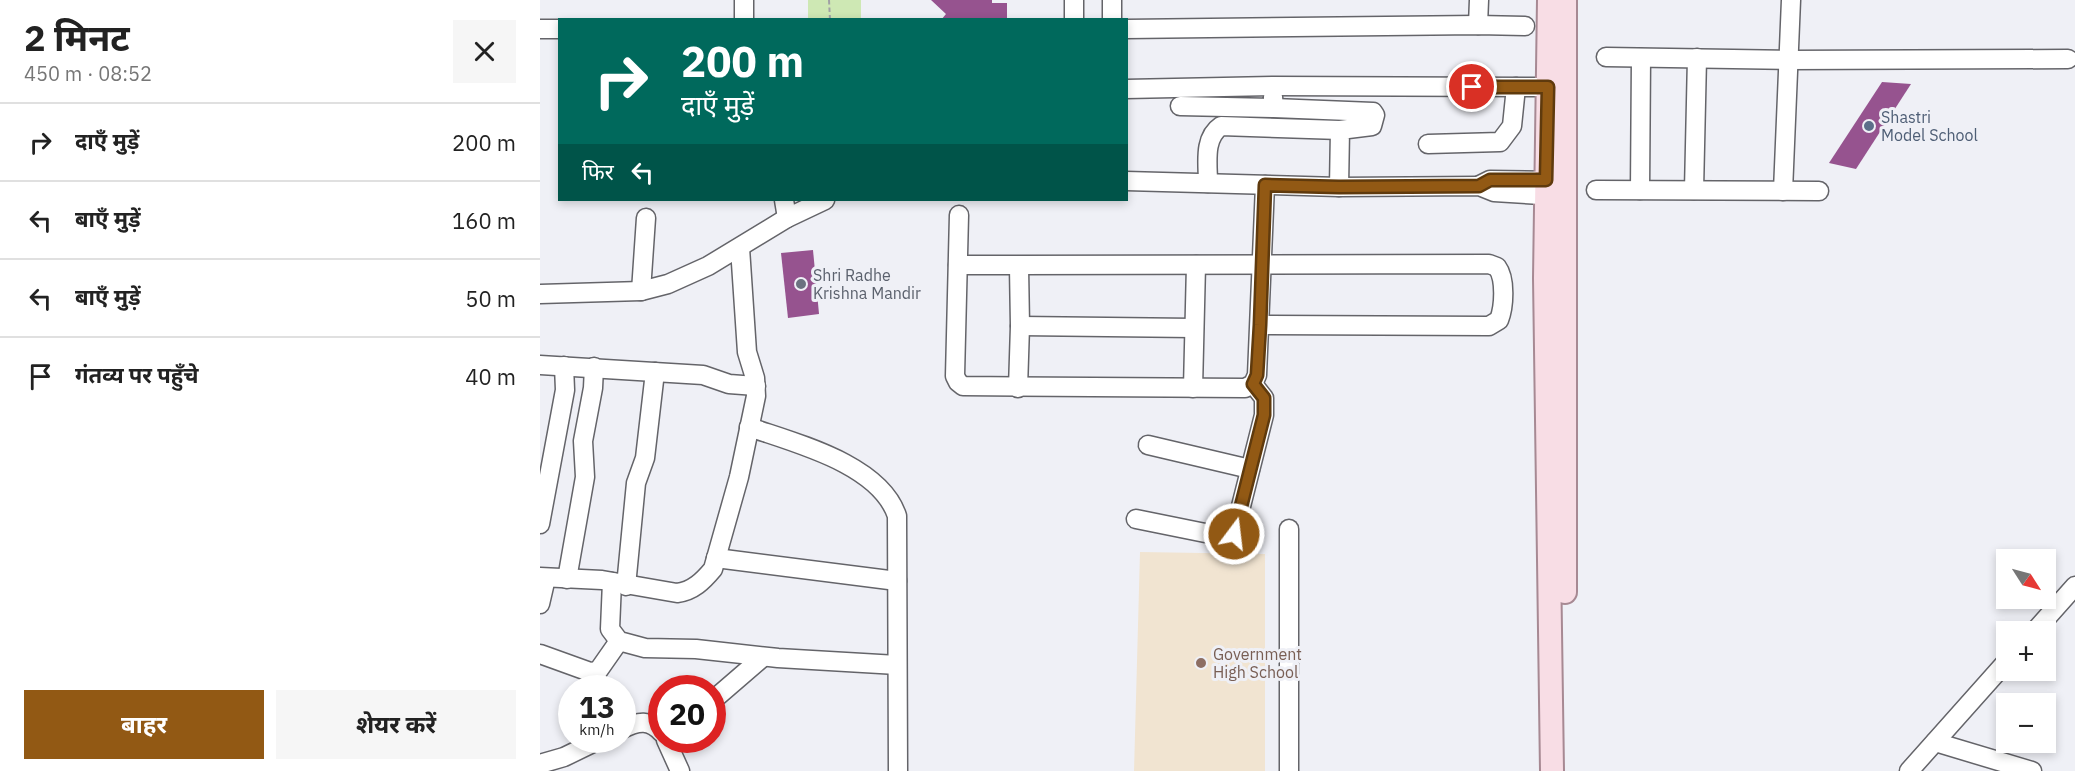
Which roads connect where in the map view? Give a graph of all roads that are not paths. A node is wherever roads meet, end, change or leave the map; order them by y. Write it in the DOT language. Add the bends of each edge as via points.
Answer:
graph roads {
  1 [pos="744,0"];
  2 [pos="1074,0"];
  3 [pos="1112,0"];
  4 [pos="1479,0"];
  5 [pos="1549,0"];
  6 [pos="1565,0"];
  7 [pos="1791,0"];
  8 [pos="744,18"];
  9 [pos="1074,18"];
  10 [pos="1112,18"];
  11 [pos="1478,24"];
  12 [pos="1525,26"];
  13 [pos="540,29"];
  14 [pos="558,29"];
  15 [pos="1128,29"];
  16 [pos="1606,57"];
  17 [pos="1641,58"];
  18 [pos="1697,58"];
  19 [pos="2068,59"];
  20 [pos="1789,60"];
  21 [pos="1273,86"];
  22 [pos="1516,87"];
  23 [pos="1548,87"];
  24 [pos="1128,89"];
  25 [pos="1180,106"];
  26 [pos="1274,108"];
  27 [pos="1340,130"];
  28 [pos="1428,144"];
  29 [pos="1128,182"];
  30 [pos="1208,183"];
  31 [pos="1265,185"];
  32 [pos="1339,187"];
  33 [pos="1556,188"];
  34 [pos="1596,190"];
  35 [pos="1640,190"];
  36 [pos="1694,190"];
  37 [pos="1783,191"];
  38 [pos="1818,191"];
  39 [pos="784,201"];
  40 [pos="823,201"];
  41 [pos="959,216"];
  42 [pos="646,218"];
  43 [pos="787,218"];
  44 [pos="740,248"];
  45 [pos="958,265"];
  46 [pos="1196,265"];
  47 [pos="1262,265"];
  48 [pos="1019,267"];
  49 [pos="641,291"];
  50 [pos="540,294"];
  51 [pos="1260,325"];
  52 [pos="1020,326"];
  53 [pos="1194,328"];
  54 [pos="540,365"];
  55 [pos="564,366"];
  56 [pos="594,367"];
  57 [pos="655,372"];
  58 [pos="1253,384"];
  59 [pos="756,386"];
  60 [pos="1018,387"];
  61 [pos="1193,388"];
  62 [pos="749,427"];
  63 [pos="1148,445"];
  64 [pos="1250,468"];
  65 [pos="1136,519"];
  66 [pos="540,524"];
  67 [pos="1289,529"];
  68 [pos="716,558"];
  69 [pos="543,578"];
  70 [pos="567,579"];
  71 [pos="897,581"];
  72 [pos="619,584"];
  73 [pos="2075,586"];
  74 [pos="540,604"];
  75 [pos="2044,621"];
  76 [pos="620,641"];
  77 [pos="540,654"];
  78 [pos="763,657"];
  79 [pos="897,665"];
  80 [pos="1996,673"];
  81 [pos="726,688"];
  82 [pos="1935,742"];
  83 [pos="572,753"];
  84 [pos="671,753"];
  85 [pos="540,765"];
  86 [pos="680,771"];
  87 [pos="898,771"];
  88 [pos="1289,771"];
  89 [pos="1552,771"];
  90 [pos="1565,771"];
  91 [pos="1909,771"];
  92 [pos="2032,771"];
  1 -- 8 [label="street"];
  2 -- 9 [label="street"];
  3 -- 10 [label="street"];
  4 -- 11 [label="street"];
  5 -- 23 [label="main road"];
  6 -- 33 [label="main road"];
  7 -- 20 [label="street"];
  11 -- 12 [label="street"];
  11 -- 15 [label="street"];
  13 -- 14 [label="street"];
  16 -- 17 [label="street"];
  17 -- 18 [label="street"];
  17 -- 35 [label="street"];
  18 -- 20 [label="street"];
  18 -- 36 [label="street"];
  19 -- 20 [label="street"];
  20 -- 37 [label="street"];
  21 -- 22 [label="street"];
  21 -- 24 [label="street"];
  21 -- 26 [label="street"];
  22 -- 23 [label="street"];
  22 -- 28 [label="street" via="1512,126 1500,142"];
  23 -- 33 [label="main road"];
  25 -- 26 [label="street"];
  26 -- 27 [label="street" via="1368,111 1375,115 1372,126"];
  27 -- 30 [label="street" via="1221,126 1209,142"];
  27 -- 32 [label="street"];
  29 -- 30 [label="street"];
  30 -- 31 [label="street"];
  31 -- 32 [label="street"];
  31 -- 47 [label="street"];
  32 -- 33 [label="street" via="1479,186 1494,192"];
  33 -- 89 [label="main road"];
  33 -- 90 [label="main road"];
  34 -- 35 [label="street"];
  35 -- 36 [label="street"];
  36 -- 37 [label="street"];
  37 -- 38 [label="street"];
  39 -- 43 [label="street"];
  40 -- 43 [label="street"];
  41 -- 45 [label="street"];
  42 -- 49 [label="street"];
  43 -- 44 [label="street"];
  44 -- 49 [label="street" via="689,276"];
  44 -- 59 [label="street" via="747,352"];
  45 -- 48 [label="street"];
  45 -- 60 [label="street" via="955,376 963,386"];
  46 -- 47 [label="street"];
  46 -- 48 [label="street"];
  46 -- 53 [label="street"];
  47 -- 51 [label="street"];
  47 -- 51 [label="street" via="1490,264 1501,273 1502,312 1499,320 1489,326"];
  48 -- 52 [label="street"];
  49 -- 50 [label="street"];
  51 -- 58 [label="street"];
  52 -- 53 [label="street"];
  52 -- 60 [label="street"];
  53 -- 61 [label="street"];
  54 -- 55 [label="street"];
  55 -- 56 [label="street"];
  55 -- 66 [label="street" via="565,390"];
  56 -- 57 [label="street"];
  56 -- 70 [label="street" via="583,441 585,477"];
  57 -- 59 [label="street" via="703,375 729,384"];
  57 -- 72 [label="street" via="645,458 636,483"];
  58 -- 61 [label="street" via="1245,388"];
  58 -- 64 [label="street" via="1265,406"];
  59 -- 62 [label="street"];
  60 -- 61 [label="street"];
  62 -- 68 [label="street"];
  62 -- 71 [label="street" via="824,453 881,488 897,516"];
  63 -- 64 [label="street"];
  64 -- 65 [label="street" via="1234,534 1225,537"];
  67 -- 88 [label="street"];
  68 -- 71 [label="street"];
  68 -- 72 [label="street" via="705,579 685,592"];
  69 -- 70 [label="street"];
  69 -- 74 [label="street"];
  70 -- 72 [label="street"];
  71 -- 79 [label="street"];
  72 -- 76 [label="street" via="610,629"];
  73 -- 75 [label="street"];
  76 -- 77 [label="street" via="598,671 590,672"];
  76 -- 78 [label="street" via="645,648"];
  78 -- 79 [label="street"];
  78 -- 81 [label="street"];
  79 -- 87 [label="street"];
  80 -- 82 [label="street"];
  82 -- 91 [label="street"];
  82 -- 92 [label="street"];
  83 -- 85 [label="street"];
  84 -- 86 [label="street"];
}
